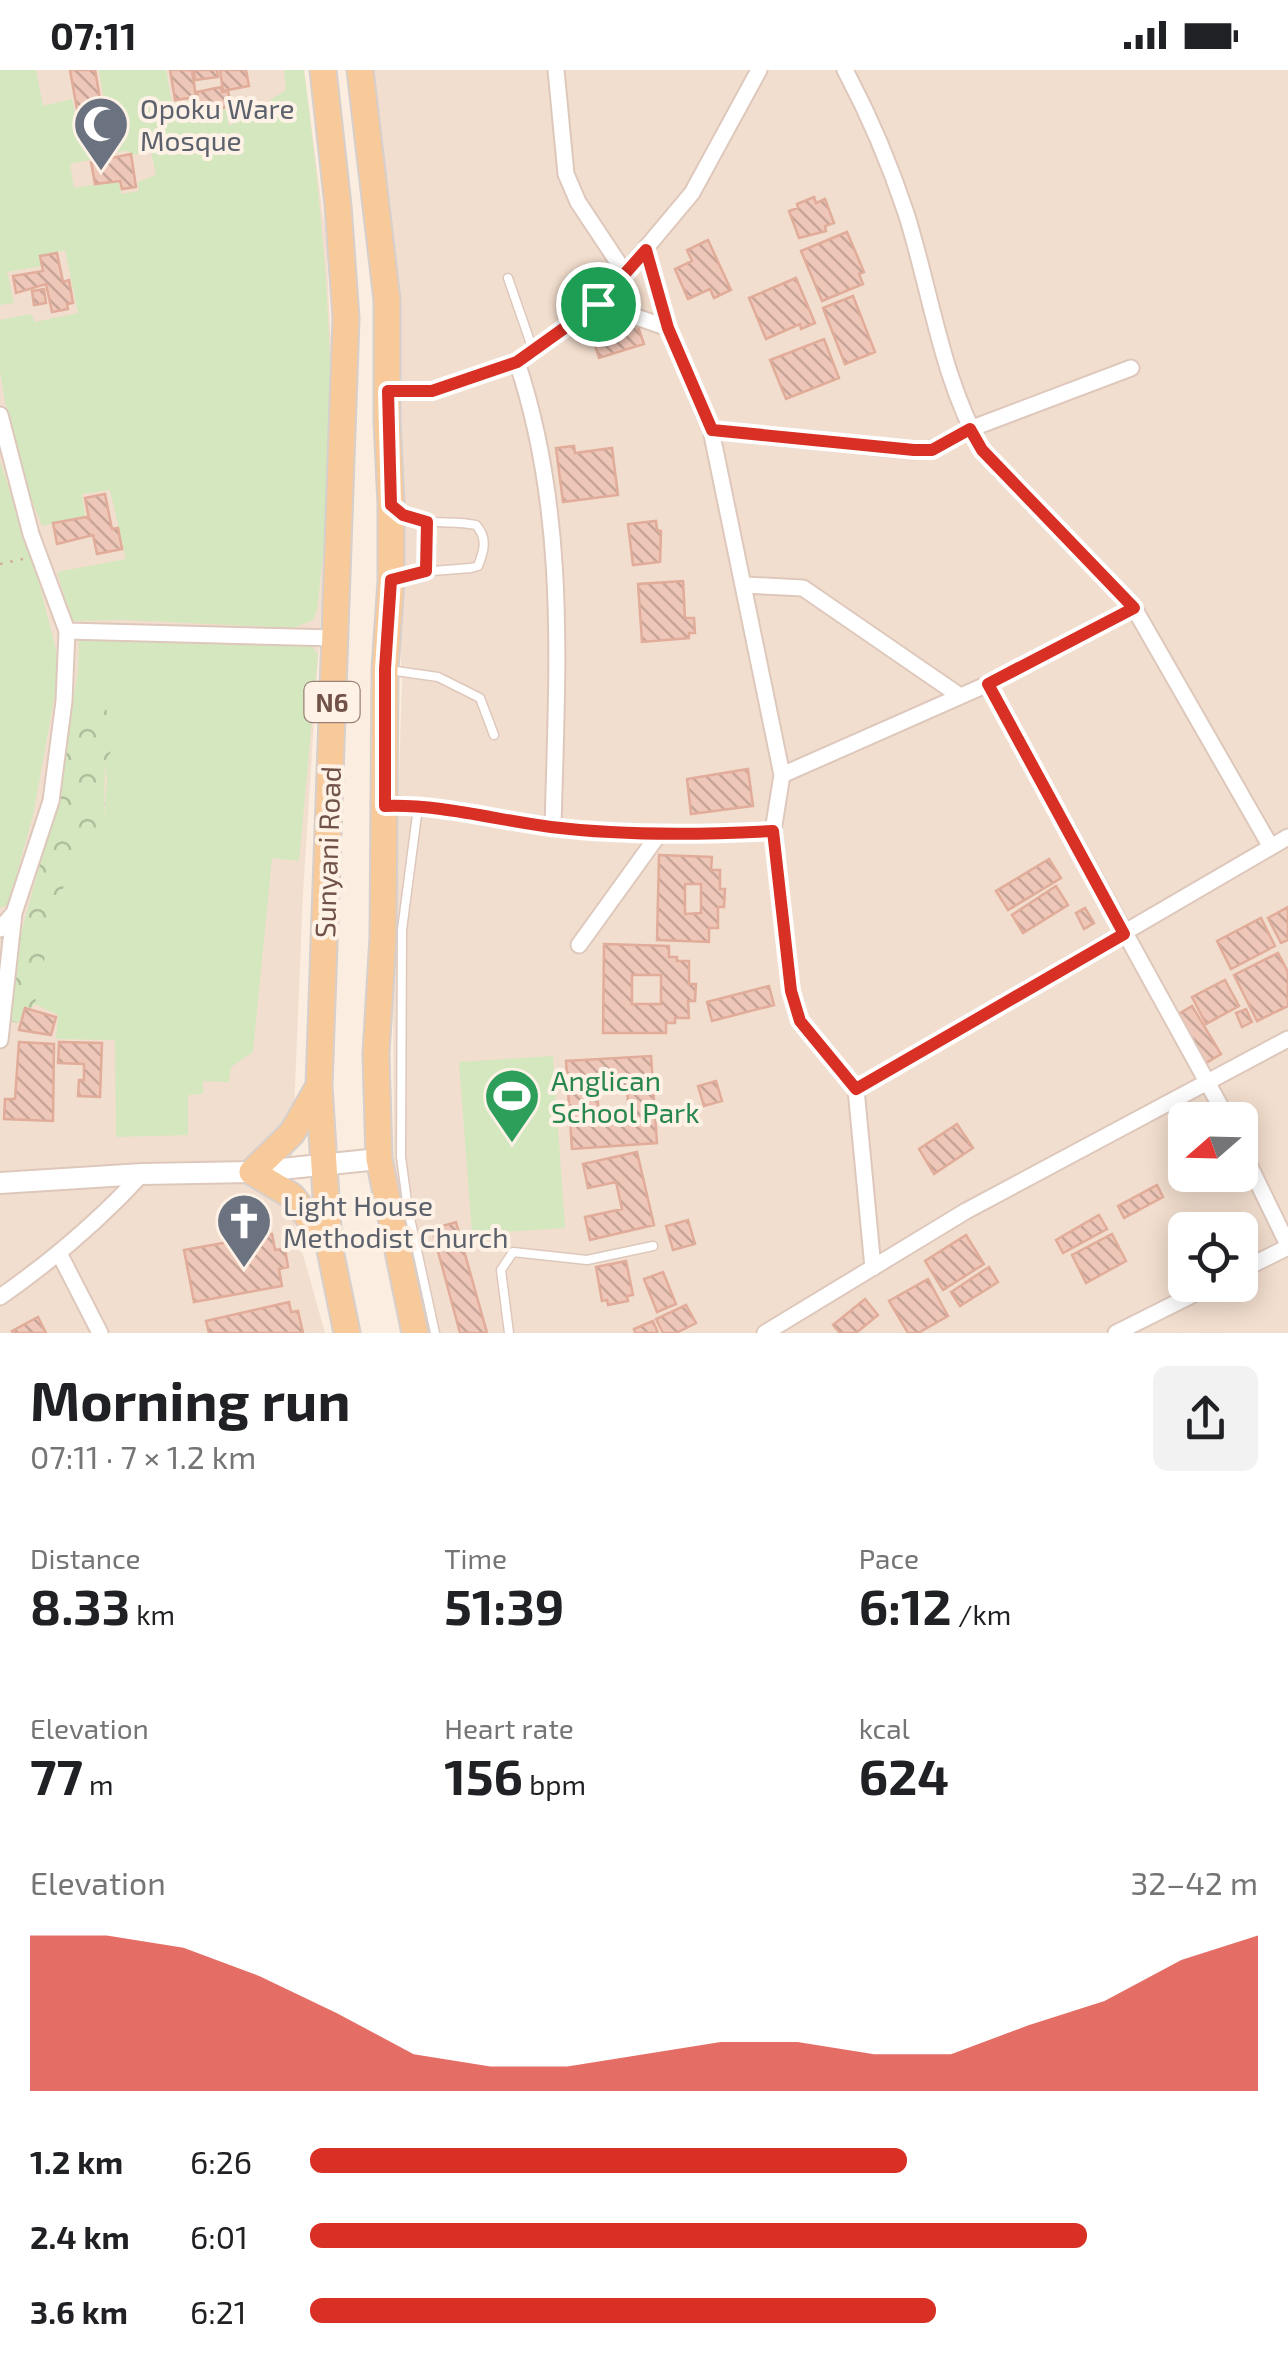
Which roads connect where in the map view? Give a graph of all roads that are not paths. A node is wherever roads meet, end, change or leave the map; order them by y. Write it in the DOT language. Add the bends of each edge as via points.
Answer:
graph roads {
  1 [pos="323,70"];
  2 [pos="360,70"];
  3 [pos="556,70"];
  4 [pos="759,70"];
  5 [pos="845,70"];
  6 [pos="646,250"];
  7 [pos="625,274"];
  8 [pos="508,278"];
  9 [pos="598,304"];
  10 [pos="668,328"];
  11 [pos="533,351"];
  12 [pos="517,362"];
  13 [pos="1131,368"];
  14 [pos="388,391"];
  15 [pos="0,415"];
  16 [pos="970,429"];
  17 [pos="712,430"];
  18 [pos="391,505"];
  19 [pos="427,522"];
  20 [pos="426,571"];
  21 [pos="391,580"];
  22 [pos="746,585"];
  23 [pos="1134,608"];
  24 [pos="67,631"];
  25 [pos="335,638"];
  26 [pos="385,669"];
  27 [pos="988,684"];
  28 [pos="960,696"];
  29 [pos="494,736"];
  30 [pos="782,775"];
  31 [pos="418,805"];
  32 [pos="385,806"];
  33 [pos="553,827"];
  34 [pos="773,831"];
  35 [pos="659,834"];
  36 [pos="1288,837"];
  37 [pos="1271,847"];
  38 [pos="7,912"];
  39 [pos="0,929"];
  40 [pos="1124,934"];
  41 [pos="579,945"];
  42 [pos="1288,1038"];
  43 [pos="0,1040"];
  44 [pos="1208,1080"];
  45 [pos="319,1086"];
  46 [pos="856,1089"];
  47 [pos="1219,1102"];
  48 [pos="379,1159"];
  49 [pos="323,1162"];
  50 [pos="252,1172"];
  51 [pos="142,1174"];
  52 [pos="0,1184"];
  53 [pos="1258,1184"];
  54 [pos="329,1245"];
  55 [pos="653,1246"];
  56 [pos="1288,1246"];
  57 [pos="60,1255"];
  58 [pos="1258,1262"];
  59 [pos="873,1268"];
  60 [pos="0,1297"];
  61 [pos="1178,1302"];
  62 [pos="100,1333"];
  63 [pos="348,1333"];
  64 [pos="415,1333"];
  65 [pos="436,1333"];
  66 [pos="509,1333"];
  67 [pos="765,1333"];
  68 [pos="1116,1333"];
  1 -- 25 [label="main road, Sunyani Road / N6" via="346,318"];
  2 -- 14 [label="main road, N6" via="387,300"];
  3 -- 7 [label="street" via="566,174"];
  4 -- 6 [label="street" via="692,193"];
  5 -- 16 [label="street" via="906,213"];
  6 -- 7 [label="street"];
  6 -- 10 [label="street"];
  7 -- 9 [label="street"];
  8 -- 11 [label="lane"];
  9 -- 10 [label="street"];
  9 -- 11 [label="street"];
  10 -- 17 [label="street"];
  11 -- 12 [label="street"];
  12 -- 14 [label="street" via="432,391"];
  12 -- 33 [label="street" via="534,412 556,564"];
  13 -- 16 [label="street"];
  14 -- 18 [label="main road, N6"];
  15 -- 24 [label="street"];
  16 -- 17 [label="street" via="932,450"];
  16 -- 23 [label="street" via="982,450"];
  17 -- 22 [label="street"];
  18 -- 19 [label="lane"];
  18 -- 21 [label="main road, N6"];
  19 -- 20 [label="lane"];
  19 -- 20 [label="lane" via="476,525 484,544 478,566"];
  20 -- 21 [label="lane"];
  21 -- 26 [label="main road, N6"];
  22 -- 28 [label="street" via="803,588"];
  22 -- 30 [label="street"];
  23 -- 27 [label="street"];
  23 -- 37 [label="street"];
  24 -- 25 [label="street"];
  24 -- 38 [label="street" via="51,802"];
  25 -- 45 [label="main road, Sunyani Road / N6"];
  26 -- 29 [label="lane" via="438,677 480,698"];
  26 -- 32 [label="main road, N6"];
  27 -- 28 [label="street"];
  27 -- 40 [label="street"];
  28 -- 30 [label="street"];
  30 -- 34 [label="street"];
  31 -- 32 [label="street"];
  31 -- 33 [label="street"];
  31 -- 65 [label="lane" via="402,930 401,1157"];
  32 -- 48 [label="main road, N6"];
  33 -- 35 [label="street"];
  34 -- 35 [label="street"];
  34 -- 46 [label="street" via="800,1021"];
  35 -- 41 [label="street"];
  36 -- 37 [label="street"];
  37 -- 40 [label="street"];
  38 -- 39 [label="street"];
  38 -- 43 [label="street"];
  40 -- 44 [label="street"];
  40 -- 46 [label="street"];
  42 -- 44 [label="street"];
  44 -- 47 [label="street"];
  44 -- 59 [label="street" via="966,1210"];
  45 -- 49 [label="main road, Sunyani Road / N6"];
  45 -- 50 [label="main road" via="292,1133"];
  46 -- 59 [label="street"];
  48 -- 49 [label="street"];
  48 -- 64 [label="main road, N6"];
  49 -- 50 [label="street"];
  49 -- 54 [label="main road, Sunyani Road / N6"];
  50 -- 51 [label="street"];
  50 -- 54 [label="main road" via="292,1196"];
  51 -- 52 [label="street"];
  51 -- 57 [label="street"];
  53 -- 56 [label="street"];
  54 -- 63 [label="main road, Sunyani Road / N6"];
  55 -- 66 [label="lane" via="587,1260 513,1252 501,1270"];
  56 -- 58 [label="street"];
  57 -- 60 [label="street"];
  57 -- 62 [label="street"];
  59 -- 67 [label="street"];
  61 -- 68 [label="street"];
}
